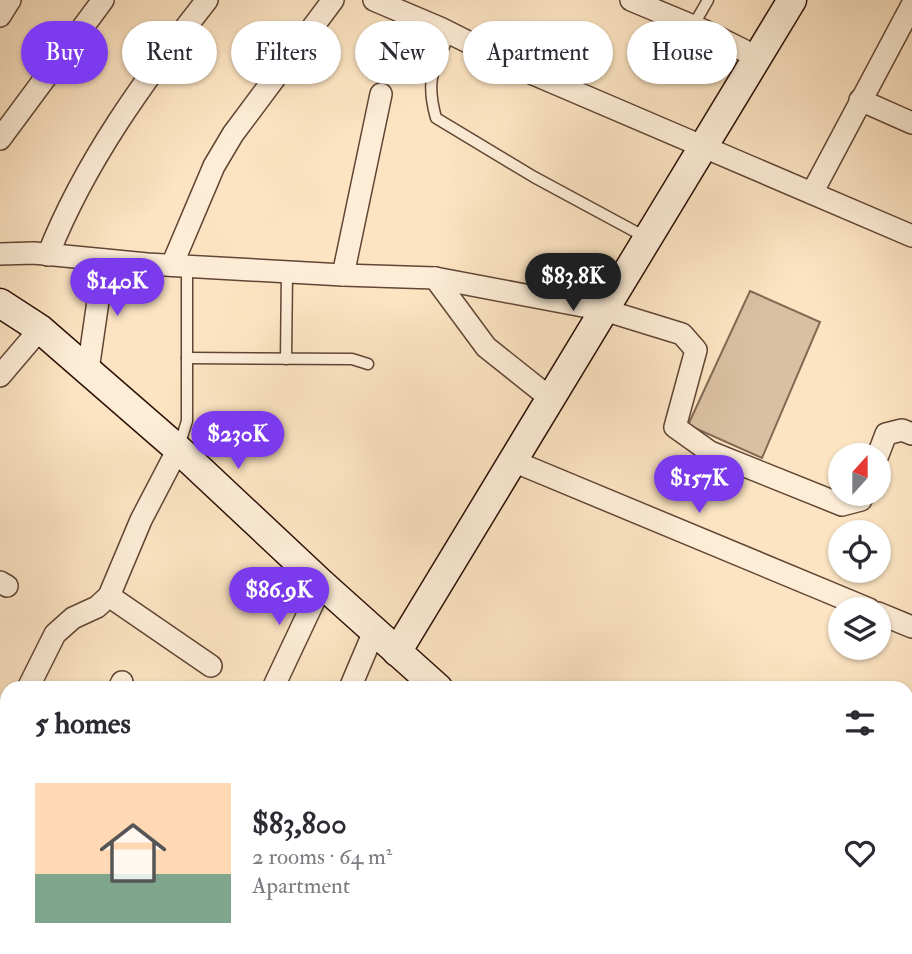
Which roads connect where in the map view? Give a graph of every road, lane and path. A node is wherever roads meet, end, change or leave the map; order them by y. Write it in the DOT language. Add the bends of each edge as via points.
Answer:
graph roads {
  1 [pos="10,0"];
  2 [pos="103,0"];
  3 [pos="207,0"];
  4 [pos="333,0"];
  5 [pos="374,0"];
  6 [pos="632,0"];
  7 [pos="708,0"];
  8 [pos="792,0"];
  9 [pos="912,5"];
  10 [pos="661,6"];
  11 [pos="0,16"];
  12 [pos="685,21"];
  13 [pos="696,21"];
  14 [pos="450,33"];
  15 [pos="737,47"];
  16 [pos="757,57"];
  17 [pos="381,94"];
  18 [pos="860,100"];
  19 [pos="912,123"];
  20 [pos="0,139"];
  21 [pos="703,145"];
  22 [pos="812,193"];
  23 [pos="912,236"];
  24 [pos="647,238"];
  25 [pos="0,254"];
  26 [pos="48,254"];
  27 [pos="104,260"];
  28 [pos="180,266"];
  29 [pos="287,272"];
  30 [pos="344,275"];
  31 [pos="435,278"];
  32 [pos="0,303"];
  33 [pos="604,310"];
  34 [pos="40,329"];
  35 [pos="187,358"];
  36 [pos="286,359"];
  37 [pos="368,364"];
  38 [pos="88,370"];
  39 [pos="0,376"];
  40 [pos="551,398"];
  41 [pos="912,434"];
  42 [pos="883,443"];
  43 [pos="178,449"];
  44 [pos="513,461"];
  45 [pos="828,499"];
  46 [pos="322,584"];
  47 [pos="109,596"];
  48 [pos="840,597"];
  49 [pos="891,618"];
  50 [pos="912,627"];
  51 [pos="375,629"];
  52 [pos="397,652"];
  53 [pos="211,666"];
  54 [pos="32,681"];
  55 [pos="277,681"];
  56 [pos="353,681"];
  57 [pos="430,681"];
  1 -- 11 [label="street"];
  2 -- 20 [label="street"];
  3 -- 26 [label="street" via="114,126 64,214"];
  4 -- 28 [label="street" via="214,166"];
  5 -- 14 [label="street"];
  6 -- 10 [label="street"];
  7 -- 13 [label="lane"];
  8 -- 16 [label="street"];
  9 -- 18 [label="street"];
  10 -- 12 [label="street"];
  14 -- 21 [label="street" via="524,70"];
  14 -- 24 [label="lane" via="432,74 429,94 436,118"];
  15 -- 16 [label="street"];
  16 -- 21 [label="street"];
  17 -- 30 [label="street"];
  18 -- 19 [label="street"];
  18 -- 22 [label="street"];
  21 -- 22 [label="street"];
  21 -- 24 [label="street"];
  22 -- 23 [label="street"];
  24 -- 33 [label="street"];
  25 -- 26 [label="street"];
  26 -- 27 [label="street"];
  27 -- 28 [label="street"];
  27 -- 38 [label="street"];
  28 -- 29 [label="street"];
  28 -- 35 [label="lane"];
  29 -- 30 [label="street"];
  29 -- 36 [label="lane"];
  30 -- 31 [label="street"];
  31 -- 33 [label="street"];
  31 -- 40 [label="street" via="486,348"];
  32 -- 34 [label="street"];
  33 -- 40 [label="street"];
  33 -- 45 [label="street" via="682,334 696,350 675,427 710,452"];
  34 -- 38 [label="street"];
  34 -- 39 [label="street"];
  35 -- 36 [label="lane"];
  35 -- 43 [label="lane" via="187,421"];
  36 -- 37 [label="lane" via="352,359"];
  38 -- 43 [label="street"];
  40 -- 44 [label="street"];
  41 -- 42 [label="street" via="902,430 886,434"];
  43 -- 46 [label="street"];
  43 -- 47 [label="street"];
  44 -- 48 [label="street"];
  44 -- 52 [label="street"];
  46 -- 51 [label="street"];
  46 -- 55 [label="street"];
  47 -- 53 [label="street"];
  47 -- 54 [label="street" via="55,634"];
  49 -- 50 [label="street"];
  51 -- 52 [label="street"];
  51 -- 56 [label="street"];
  52 -- 57 [label="street"];
}
